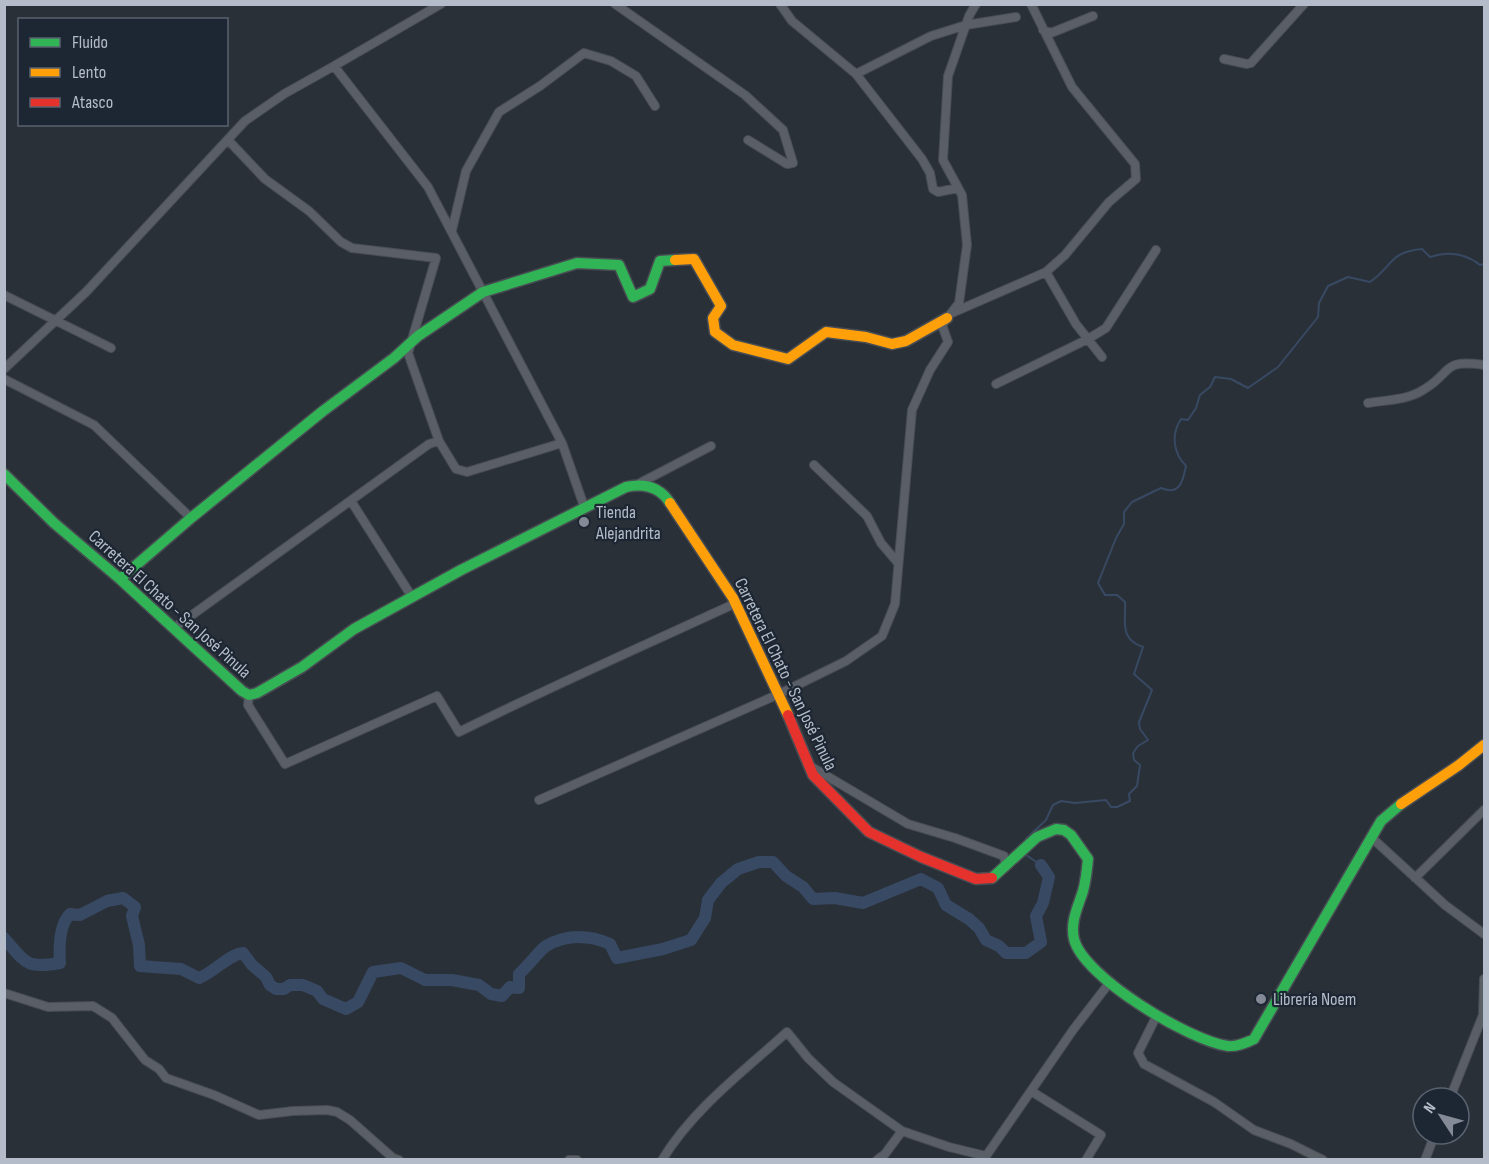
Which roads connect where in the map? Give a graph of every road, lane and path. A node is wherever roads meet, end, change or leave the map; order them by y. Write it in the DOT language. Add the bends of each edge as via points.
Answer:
graph roads {
  1 [pos="441,4"];
  2 [pos="615,4"];
  3 [pos="780,4"];
  4 [pos="976,4"];
  5 [pos="1031,4"];
  6 [pos="1304,4"];
  7 [pos="1093,16"];
  8 [pos="1016,17"];
  9 [pos="966,25"];
  10 [pos="1043,30"];
  11 [pos="1224,59"];
  12 [pos="334,66"];
  13 [pos="856,74"];
  14 [pos="655,106"];
  15 [pos="228,140"];
  16 [pos="748,140"];
  17 [pos="958,188"];
  18 [pos="452,230"];
  19 [pos="1156,250"];
  20 [pos="1046,272"];
  21 [pos="483,292"];
  22 [pos="4,295"];
  23 [pos="949,316"];
  24 [pos="56,322"];
  25 [pos="1088,339"];
  26 [pos="410,343"];
  27 [pos="111,348"];
  28 [pos="1102,357"];
  29 [pos="1485,365"];
  30 [pos="4,369"];
  31 [pos="4,379"];
  32 [pos="996,384"];
  33 [pos="1368,403"];
  34 [pos="439,441"];
  35 [pos="562,443"];
  36 [pos="711,446"];
  37 [pos="814,465"];
  38 [pos="8,477"];
  39 [pos="639,483"];
  40 [pos="4,491"];
  41 [pos="351,501"];
  42 [pos="585,509"];
  43 [pos="191,518"];
  44 [pos="898,563"];
  45 [pos="120,579"];
  46 [pos="412,597"];
  47 [pos="736,603"];
  48 [pos="174,628"];
  49 [pos="779,694"];
  50 [pos="249,695"];
  51 [pos="1485,745"];
  52 [pos="809,766"];
  53 [pos="539,800"];
  54 [pos="1485,810"];
  55 [pos="1371,837"];
  56 [pos="1009,864"];
  57 [pos="1415,878"];
  58 [pos="1485,934"];
  59 [pos="1485,979"];
  60 [pos="1110,982"];
  61 [pos="4,993"];
  62 [pos="1157,1015"];
  63 [pos="1455,1086"];
  64 [pos="1031,1091"];
  65 [pos="902,1131"];
  66 [pos="985,1158"];
  67 [pos="399,1160"];
  68 [pos="569,1160"];
  69 [pos="577,1160"];
  70 [pos="662,1160"];
  71 [pos="877,1160"];
  72 [pos="1086,1160"];
  73 [pos="1323,1160"];
  1 -- 12 [label="street"];
  2 -- 16 [label="street" via="745,95 783,130 793,163 787,164"];
  3 -- 13 [label="street" via="792,21"];
  4 -- 9 [label="street"];
  5 -- 10 [label="street"];
  6 -- 11 [label="street" via="1251,63"];
  7 -- 10 [label="street" via="1052,33"];
  8 -- 9 [label="street"];
  9 -- 13 [label="street" via="931,36"];
  9 -- 17 [label="street" via="948,76 943,160"];
  10 -- 20 [label="street" via="1072,87 1135,164 1136,179 1109,202"];
  12 -- 15 [label="street" via="245,121"];
  12 -- 18 [label="street" via="428,186"];
  13 -- 17 [label="street" via="922,159 933,189 938,192"];
  14 -- 18 [label="street" via="636,76 611,61 584,53 499,112 466,171"];
  15 -- 24 [label="street"];
  15 -- 26 [label="street" via="265,179 309,211 341,242 352,248 436,258"];
  17 -- 23 [label="street" via="967,244 959,303"];
  18 -- 21 [label="street"];
  19 -- 25 [label="street" via="1106,328"];
  20 -- 23 [label="street"];
  20 -- 25 [label="street"];
  21 -- 23 [label="main road" via="577,263 619,265 633,297 650,289 660,261 694,259 721,306 712,318 716,332 733,345 788,359 825,332 892,344 906,341"];
  21 -- 26 [label="main road"];
  21 -- 35 [label="street"];
  22 -- 24 [label="street"];
  23 -- 44 [label="street" via="942,325 948,342 912,410"];
  24 -- 27 [label="street"];
  24 -- 30 [label="street"];
  25 -- 28 [label="street"];
  25 -- 32 [label="street"];
  26 -- 34 [label="street" via="408,353"];
  26 -- 43 [label="main road"];
  29 -- 33 [label="street" via="1459,363 1448,367 1423,390 1403,398"];
  31 -- 43 [label="street" via="94,425"];
  34 -- 35 [label="street" via="456,469 467,472"];
  34 -- 41 [label="street" via="429,444"];
  35 -- 42 [label="street"];
  36 -- 39 [label="street"];
  37 -- 44 [label="street" via="867,516 881,543"];
  38 -- 40 [label="street"];
  38 -- 45 [label="main road, Carretera El Chato - San José Pinula" via="54,523"];
  39 -- 42 [label="main road, Carretera El Chato - San José Pinula"];
  39 -- 47 [label="main road, Carretera El Chato - San José Pinula" via="654,486 668,498"];
  41 -- 46 [label="street"];
  41 -- 48 [label="street"];
  42 -- 46 [label="main road, Carretera El Chato - San José Pinula"];
  43 -- 45 [label="main road"];
  44 -- 49 [label="street" via="895,604 882,636 846,661"];
  45 -- 48 [label="main road, Carretera El Chato - San José Pinula"];
  46 -- 50 [label="main road, Carretera El Chato - San José Pinula" via="354,629 302,667"];
  47 -- 49 [label="main road, Carretera El Chato - San José Pinula"];
  47 -- 50 [label="street" via="459,732 437,696 285,764 248,705"];
  48 -- 50 [label="main road, Carretera El Chato - San José Pinula"];
  49 -- 52 [label="main road, Carretera El Chato - San José Pinula"];
  49 -- 53 [label="street"];
  51 -- 55 [label="main road, Carretera El Chato - San José Pinula" via="1458,768 1394,808"];
  52 -- 56 [label="street" via="908,824 1004,856"];
  52 -- 56 [label="main road, Carretera El Chato - San José Pinula" via="813,775 868,832 976,879 993,878"];
  54 -- 57 [label="street"];
  55 -- 57 [label="street"];
  55 -- 62 [label="main road, Carretera El Chato - San José Pinula" via="1254,1039 1228,1047"];
  56 -- 60 [label="main road, Carretera El Chato - San José Pinula" via="1039,834 1051,828 1062,828 1071,835 1088,859 1072,931 1085,961"];
  57 -- 58 [label="street"];
  59 -- 63 [label="street" via="1483,1015"];
  60 -- 62 [label="main road, Carretera El Chato - San José Pinula"];
  60 -- 64 [label="street"];
  61 -- 67 [label="street" via="48,1007 93,1006 112,1018 145,1060 166,1078 259,1115 337,1112"];
  62 -- 73 [label="street" via="1138,1053 1144,1064 1214,1102 1254,1130"];
  64 -- 66 [label="street"];
  64 -- 72 [label="street" via="1101,1135"];
  65 -- 66 [label="street"];
  65 -- 70 [label="street" via="833,1082 787,1032 691,1122"];
  65 -- 71 [label="street"];
  68 -- 69 [label="street"];
}
